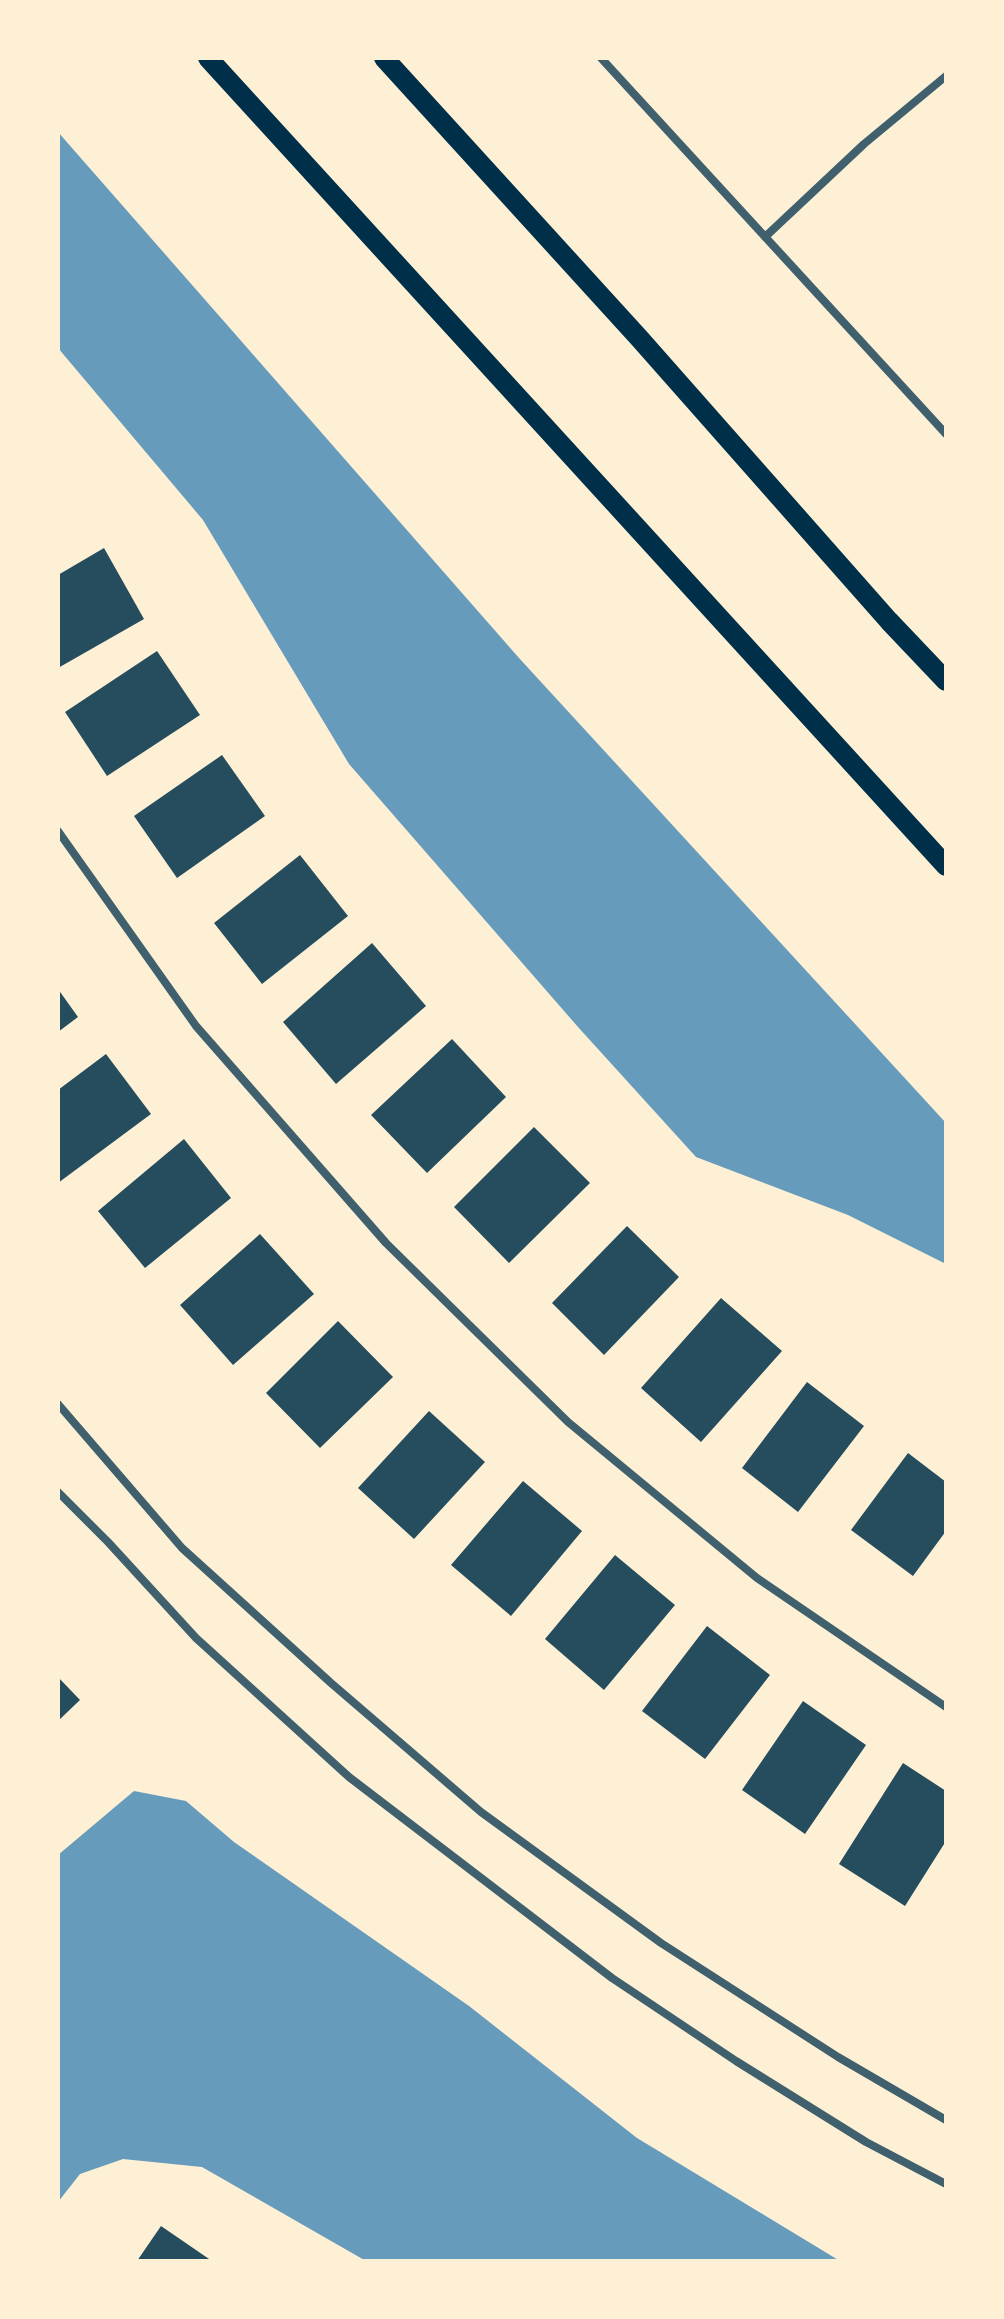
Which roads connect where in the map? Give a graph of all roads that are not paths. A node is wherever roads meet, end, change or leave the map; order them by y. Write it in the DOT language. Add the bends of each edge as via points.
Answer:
graph roads {
  1 [pos="208,58"];
  2 [pos="384,58"];
  3 [pos="601,58"];
  4 [pos="946,76"];
  5 [pos="765,237"];
  6 [pos="946,434"];
  7 [pos="946,681"];
  8 [pos="58,831"];
  9 [pos="946,866"];
  10 [pos="58,1404"];
  11 [pos="58,1492"];
  12 [pos="946,1707"];
  13 [pos="946,2120"];
  14 [pos="946,2184"];
  1 -- 9 [label="main road"];
  2 -- 7 [label="main road"];
  3 -- 5 [label="street"];
  4 -- 5 [label="street"];
  5 -- 6 [label="street"];
  8 -- 12 [label="street" via="196,1026 386,1243 568,1422 757,1578"];
  10 -- 13 [label="street" via="182,1548 481,1812 661,1943"];
  11 -- 14 [label="street" via="196,1638 349,1777 612,1978 866,2142"];
}
